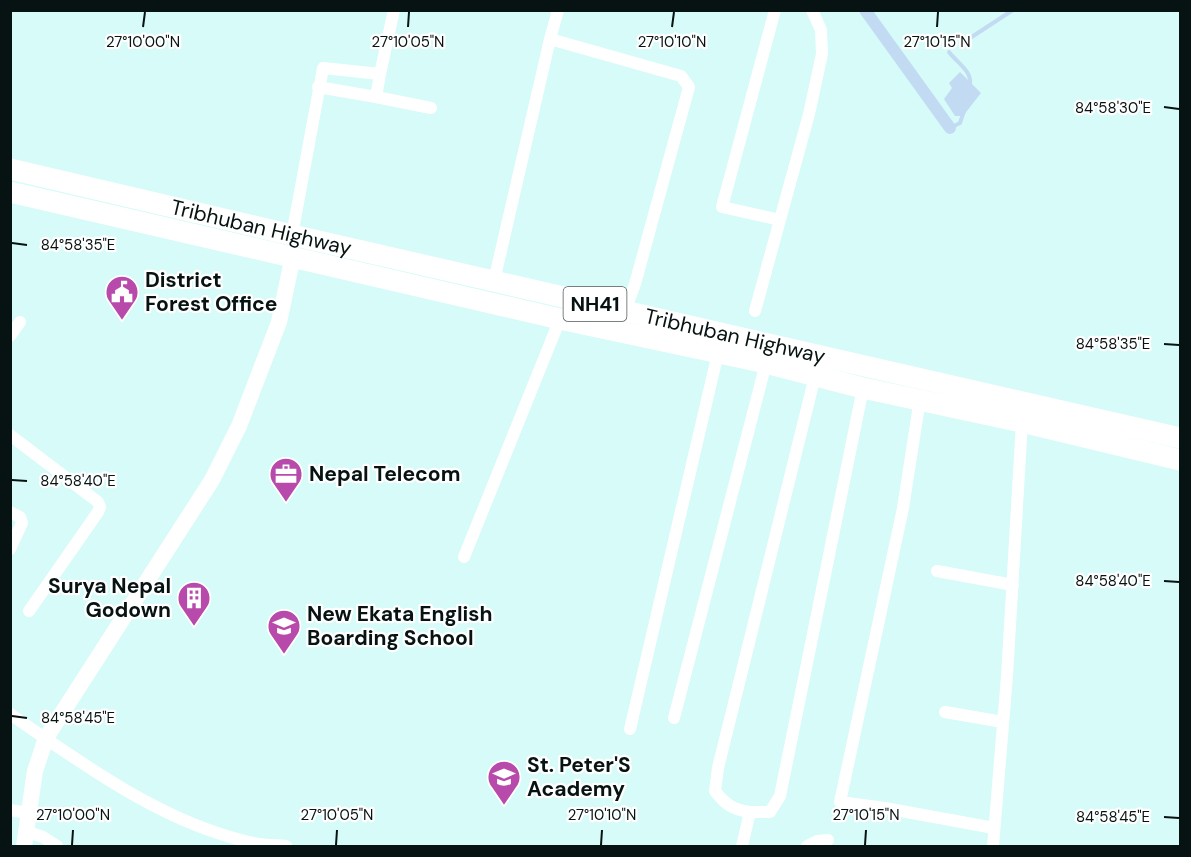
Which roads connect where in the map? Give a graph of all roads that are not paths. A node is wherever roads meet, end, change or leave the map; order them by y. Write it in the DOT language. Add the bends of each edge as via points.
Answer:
graph roads {
  1 [pos="394,10"];
  2 [pos="558,10"];
  3 [pos="775,10"];
  4 [pos="812,10"];
  5 [pos="550,39"];
  6 [pos="381,74"];
  7 [pos="318,87"];
  8 [pos="376,97"];
  9 [pos="431,108"];
  10 [pos="10,169"];
  11 [pos="10,192"];
  12 [pos="780,220"];
  13 [pos="293,246"];
  14 [pos="494,281"];
  15 [pos="625,311"];
  16 [pos="755,311"];
  17 [pos="560,319"];
  18 [pos="20,322"];
  19 [pos="10,336"];
  20 [pos="717,353"];
  21 [pos="766,363"];
  22 [pos="815,376"];
  23 [pos="863,388"];
  24 [pos="920,399"];
  25 [pos="1022,422"];
  26 [pos="10,435"];
  27 [pos="1180,438"];
  28 [pos="1180,460"];
  29 [pos="10,512"];
  30 [pos="10,549"];
  31 [pos="464,557"];
  32 [pos="938,571"];
  33 [pos="1013,585"];
  34 [pos="29,611"];
  35 [pos="945,712"];
  36 [pos="10,714"];
  37 [pos="674,718"];
  38 [pos="1003,722"];
  39 [pos="630,729"];
  40 [pos="46,738"];
  41 [pos="10,810"];
  42 [pos="750,812"];
  43 [pos="29,813"];
  44 [pos="994,828"];
  45 [pos="26,839"];
  46 [pos="828,840"];
  47 [pos="57,846"];
  48 [pos="286,846"];
  49 [pos="742,846"];
  50 [pos="807,846"];
  51 [pos="993,846"];
  1 -- 6 [label="street"];
  2 -- 5 [label="street"];
  3 -- 12 [label="street" via="722,207"];
  4 -- 12 [label="street" via="821,30 822,54"];
  5 -- 14 [label="street"];
  5 -- 15 [label="street" via="681,76 689,87"];
  6 -- 7 [label="street" via="326,67"];
  6 -- 8 [label="street"];
  7 -- 8 [label="street"];
  7 -- 13 [label="street"];
  8 -- 9 [label="street"];
  10 -- 13 [label="highway, Tribhuban Highway / NH41"];
  11 -- 13 [label="highway, Tribhuban Highway / NH41"];
  12 -- 16 [label="street"];
  13 -- 14 [label="highway, Tribhuban Highway / NH41"];
  13 -- 17 [label="highway, Tribhuban Highway / NH41"];
  13 -- 40 [label="main road" via="279,322 239,426 212,480"];
  14 -- 15 [label="highway, Tribhuban Highway / NH41"];
  15 -- 27 [label="highway, Tribhuban Highway / NH41"];
  17 -- 20 [label="highway, Tribhuban Highway / NH41"];
  17 -- 31 [label="street"];
  18 -- 19 [label="street"];
  20 -- 21 [label="highway, Tribhuban Highway / NH41"];
  20 -- 39 [label="street"];
  21 -- 22 [label="highway, Tribhuban Highway / NH41"];
  21 -- 37 [label="street"];
  22 -- 23 [label="highway, Tribhuban Highway / NH41"];
  22 -- 42 [label="street" via="718,768 715,791 737,811"];
  23 -- 24 [label="highway, Tribhuban Highway / NH41"];
  23 -- 42 [label="street" via="780,796 770,812"];
  24 -- 25 [label="highway, Tribhuban Highway / NH41"];
  24 -- 44 [label="street" via="903,508 840,802"];
  25 -- 28 [label="highway, Tribhuban Highway / NH41"];
  25 -- 33 [label="street"];
  26 -- 34 [label="street" via="100,507"];
  29 -- 30 [label="street" via="20,517 22,523"];
  32 -- 33 [label="street"];
  33 -- 38 [label="street"];
  35 -- 38 [label="street"];
  36 -- 40 [label="street"];
  38 -- 44 [label="street"];
  40 -- 43 [label="main road" via="35,771"];
  40 -- 48 [label="street" via="145,801 250,843"];
  41 -- 43 [label="street"];
  42 -- 49 [label="street"];
  43 -- 45 [label="main road"];
  44 -- 51 [label="street"];
  45 -- 47 [label="street" via="43,837"];
  46 -- 50 [label="street"];
}
